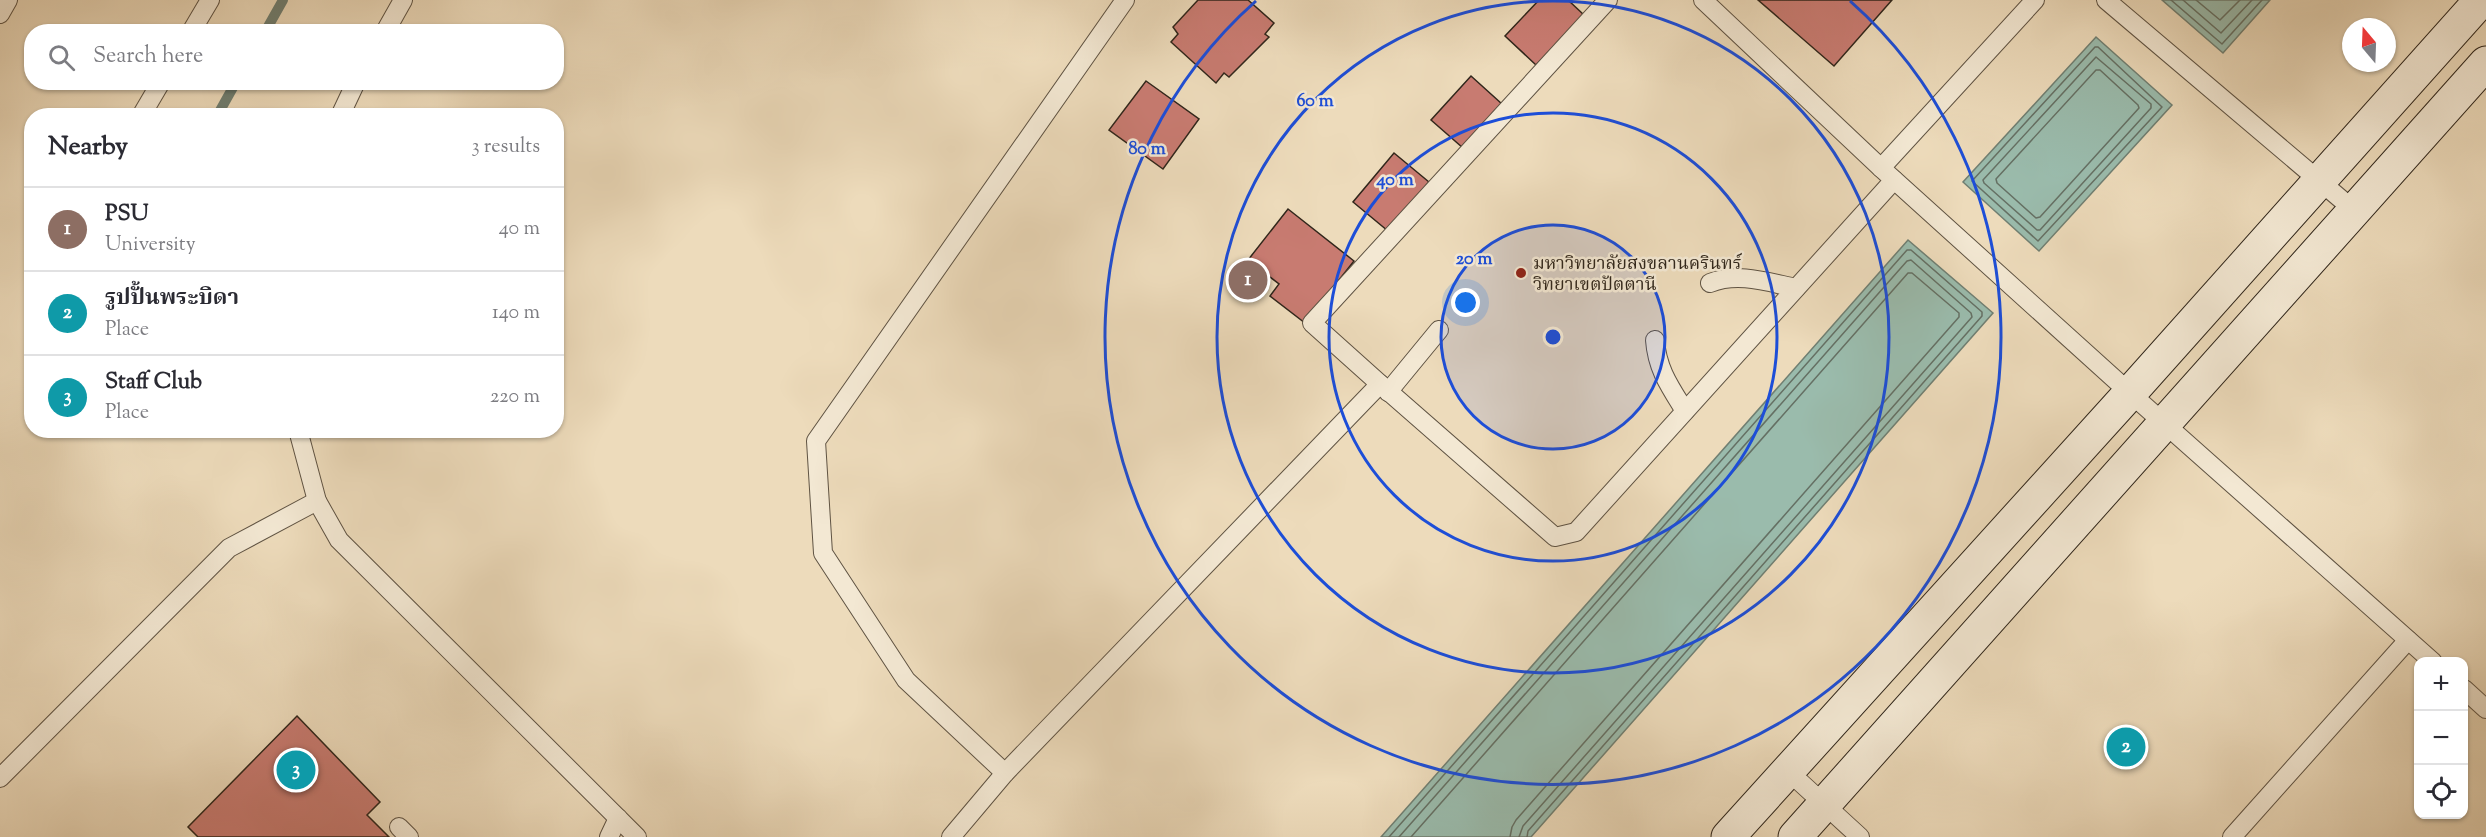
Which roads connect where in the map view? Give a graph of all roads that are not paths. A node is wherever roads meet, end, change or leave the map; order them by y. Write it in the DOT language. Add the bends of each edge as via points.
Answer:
graph roads {
  1 [pos="8,0"];
  2 [pos="210,0"];
  3 [pos="403,0"];
  4 [pos="1125,0"];
  5 [pos="1608,0"];
  6 [pos="1703,0"];
  7 [pos="2035,0"];
  8 [pos="2106,0"];
  9 [pos="2481,0"];
  10 [pos="0,14"];
  11 [pos="196,24"];
  12 [pos="390,24"];
  13 [pos="2486,63"];
  14 [pos="156,90"];
  15 [pos="352,90"];
  16 [pos="146,108"];
  17 [pos="344,108"];
  18 [pos="1887,174"];
  19 [pos="2319,181"];
  20 [pos="2355,211"];
  21 [pos="1710,283"];
  22 [pos="1797,288"];
  23 [pos="1439,330"];
  24 [pos="1655,340"];
  25 [pos="1384,388"];
  26 [pos="2130,393"];
  27 [pos="1685,411"];
  28 [pos="2165,423"];
  29 [pos="300,438"];
  30 [pos="318,501"];
  31 [pos="2408,640"];
  32 [pos="2427,657"];
  33 [pos="2468,693"];
  34 [pos="2486,709"];
  35 [pos="1788,771"];
  36 [pos="1005,773"];
  37 [pos="0,778"];
  38 [pos="1824,804"];
  39 [pos="618,818"];
  40 [pos="609,837"];
  41 [pos="637,837"];
  42 [pos="951,837"];
  43 [pos="1728,837"];
  44 [pos="1795,837"];
  45 [pos="1860,837"];
  46 [pos="2232,837"];
  1 -- 10 [label="lane"];
  2 -- 11 [label="lane"];
  3 -- 12 [label="lane"];
  4 -- 36 [label="lane" via="816,441 823,553 906,680"];
  5 -- 25 [label="lane" via="1312,323"];
  6 -- 18 [label="lane"];
  7 -- 18 [label="lane"];
  8 -- 19 [label="lane"];
  9 -- 19 [label="main road"];
  13 -- 20 [label="main road"];
  14 -- 16 [label="lane"];
  15 -- 17 [label="lane"];
  18 -- 22 [label="lane"];
  18 -- 26 [label="lane"];
  19 -- 20 [label="lane"];
  19 -- 26 [label="main road"];
  20 -- 28 [label="main road"];
  21 -- 22 [label="lane" via="1724,277 1742,277"];
  22 -- 27 [label="lane"];
  23 -- 25 [label="lane"];
  24 -- 27 [label="lane" via="1662,375"];
  25 -- 27 [label="lane" via="1556,537 1576,532"];
  25 -- 36 [label="lane"];
  26 -- 28 [label="lane"];
  26 -- 35 [label="main road"];
  28 -- 31 [label="lane"];
  28 -- 38 [label="main road"];
  29 -- 30 [label="lane"];
  30 -- 37 [label="lane" via="229,548"];
  30 -- 39 [label="lane" via="339,540"];
  31 -- 32 [label="lane"];
  31 -- 46 [label="lane"];
  33 -- 34 [label="lane"];
  35 -- 38 [label="lane"];
  35 -- 43 [label="main road"];
  36 -- 42 [label="lane"];
  38 -- 44 [label="main road"];
  38 -- 45 [label="lane"];
  39 -- 40 [label="lane"];
  39 -- 41 [label="lane"];
}
